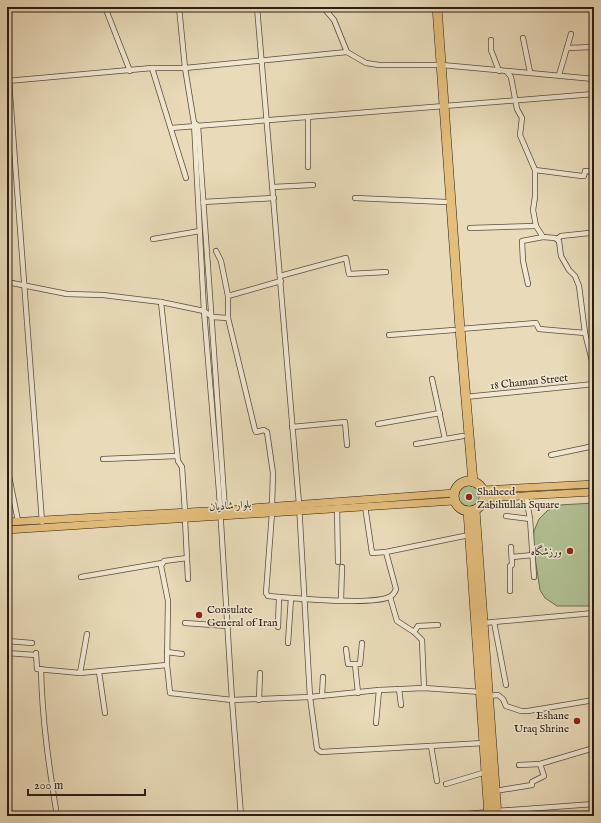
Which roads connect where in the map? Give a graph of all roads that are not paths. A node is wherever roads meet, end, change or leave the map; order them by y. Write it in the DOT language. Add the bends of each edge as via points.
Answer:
graph roads {
  1 [pos="104,7"];
  2 [pos="179,7"];
  3 [pos="257,7"];
  4 [pos="323,7"];
  5 [pos="431,7"];
  6 [pos="437,7"];
  7 [pos="571,34"];
  8 [pos="523,38"];
  9 [pos="491,40"];
  10 [pos="593,47"];
  11 [pos="567,48"];
  12 [pos="347,52"];
  13 [pos="262,61"];
  14 [pos="439,65"];
  15 [pos="152,68"];
  16 [pos="185,68"];
  17 [pos="130,71"];
  18 [pos="499,71"];
  19 [pos="507,72"];
  20 [pos="530,72"];
  21 [pos="559,75"];
  22 [pos="594,79"];
  23 [pos="8,81"];
  24 [pos="594,94"];
  25 [pos="516,100"];
  26 [pos="442,108"];
  27 [pos="308,117"];
  28 [pos="267,119"];
  29 [pos="195,125"];
  30 [pos="171,128"];
  31 [pos="308,167"];
  32 [pos="536,170"];
  33 [pos="594,172"];
  34 [pos="186,178"];
  35 [pos="313,185"];
  36 [pos="273,187"];
  37 [pos="274,198"];
  38 [pos="355,198"];
  39 [pos="203,202"];
  40 [pos="446,202"];
  41 [pos="536,226"];
  42 [pos="470,228"];
  43 [pos="200,231"];
  44 [pos="543,237"];
  45 [pos="153,239"];
  46 [pos="557,239"];
  47 [pos="594,240"];
  48 [pos="216,251"];
  49 [pos="386,272"];
  50 [pos="280,278"];
  51 [pos="7,282"];
  52 [pos="528,284"];
  53 [pos="26,286"];
  54 [pos="228,296"];
  55 [pos="161,302"];
  56 [pos="204,311"];
  57 [pos="212,317"];
  58 [pos="228,318"];
  59 [pos="457,329"];
  60 [pos="585,333"];
  61 [pos="388,335"];
  62 [pos="594,370"];
  63 [pos="432,379"];
  64 [pos="594,384"];
  65 [pos="465,397"];
  66 [pos="440,413"];
  67 [pos="378,424"];
  68 [pos="292,427"];
  69 [pos="463,436"];
  70 [pos="446,438"];
  71 [pos="416,444"];
  72 [pos="347,445"];
  73 [pos="594,446"];
  74 [pos="551,455"];
  75 [pos="177,456"];
  76 [pos="103,459"];
  77 [pos="7,466"];
  78 [pos="470,482"];
  79 [pos="594,484"];
  80 [pos="594,492"];
  81 [pos="483,494"];
  82 [pos="526,496"];
  83 [pos="454,497"];
  84 [pos="366,506"];
  85 [pos="299,508"];
  86 [pos="337,508"];
  87 [pos="272,510"];
  88 [pos="471,511"];
  89 [pos="222,512"];
  90 [pos="185,515"];
  91 [pos="506,516"];
  92 [pos="530,519"];
  93 [pos="42,520"];
  94 [pos="18,521"];
  95 [pos="7,522"];
  96 [pos="43,528"];
  97 [pos="7,530"];
  98 [pos="469,535"];
  99 [pos="511,548"];
  100 [pos="386,552"];
  101 [pos="533,555"];
  102 [pos="512,557"];
  103 [pos="187,558"];
  104 [pos="338,562"];
  105 [pos="162,563"];
  106 [pos="342,567"];
  107 [pos="81,577"];
  108 [pos="188,578"];
  109 [pos="534,578"];
  110 [pos="510,591"];
  111 [pos="279,597"];
  112 [pos="390,597"];
  113 [pos="291,598"];
  114 [pos="303,599"];
  115 [pos="341,600"];
  116 [pos="594,613"];
  117 [pos="494,622"];
  118 [pos="184,623"];
  119 [pos="483,623"];
  120 [pos="438,625"];
  121 [pos="227,626"];
  122 [pos="278,627"];
  123 [pos="414,632"];
  124 [pos="87,634"];
  125 [pos="7,641"];
  126 [pos="32,643"];
  127 [pos="288,643"];
  128 [pos="362,643"];
  129 [pos="346,649"];
  130 [pos="167,652"];
  131 [pos="7,653"];
  132 [pos="182,654"];
  133 [pos="355,664"];
  134 [pos="167,665"];
  135 [pos="39,669"];
  136 [pos="99,672"];
  137 [pos="80,673"];
  138 [pos="260,673"];
  139 [pos="323,677"];
  140 [pos="506,686"];
  141 [pos="424,688"];
  142 [pos="399,689"];
  143 [pos="379,690"];
  144 [pos="358,693"];
  145 [pos="484,694"];
  146 [pos="322,696"];
  147 [pos="310,697"];
  148 [pos="232,700"];
  149 [pos="259,700"];
  150 [pos="594,700"];
  151 [pos="401,705"];
  152 [pos="105,712"];
  153 [pos="376,723"];
  154 [pos="484,743"];
  155 [pos="431,746"];
  156 [pos="594,748"];
  157 [pos="540,764"];
  158 [pos="519,765"];
  159 [pos="486,772"];
  160 [pos="437,781"];
  161 [pos="446,784"];
  162 [pos="495,791"];
  163 [pos="594,804"];
  164 [pos="493,814"];
  165 [pos="57,816"];
  166 [pos="241,816"];
  167 [pos="445,816"];
  1 -- 17 [label="street"];
  2 -- 16 [label="street"];
  3 -- 13 [label="street"];
  4 -- 12 [label="street" via="334,20"];
  5 -- 14 [label="highway"];
  6 -- 14 [label="highway"];
  7 -- 11 [label="street"];
  8 -- 20 [label="street"];
  9 -- 18 [label="street" via="491,50"];
  10 -- 11 [label="street"];
  11 -- 21 [label="street"];
  12 -- 13 [label="street"];
  12 -- 14 [label="street" via="366,63 379,65"];
  13 -- 16 [label="street"];
  13 -- 28 [label="street"];
  14 -- 18 [label="street"];
  14 -- 26 [label="highway"];
  15 -- 16 [label="street"];
  15 -- 17 [label="street"];
  15 -- 30 [label="street"];
  16 -- 29 [label="street"];
  17 -- 23 [label="street"];
  18 -- 19 [label="street"];
  19 -- 20 [label="street"];
  19 -- 25 [label="street" via="511,77"];
  20 -- 21 [label="street"];
  21 -- 22 [label="street"];
  23 -- 53 [label="street"];
  24 -- 25 [label="street"];
  25 -- 26 [label="street"];
  25 -- 32 [label="street" via="522,118 520,135"];
  26 -- 27 [label="street"];
  26 -- 40 [label="highway"];
  26 -- 59 [label="highway"];
  27 -- 28 [label="street"];
  27 -- 31 [label="street"];
  28 -- 29 [label="street"];
  28 -- 36 [label="street"];
  29 -- 30 [label="street"];
  29 -- 39 [label="street"];
  29 -- 43 [label="street"];
  30 -- 34 [label="street"];
  32 -- 33 [label="street" via="582,176 585,171"];
  32 -- 41 [label="street" via="533,210"];
  35 -- 36 [label="street"];
  36 -- 37 [label="street"];
  37 -- 39 [label="street"];
  37 -- 50 [label="street"];
  38 -- 40 [label="street"];
  39 -- 57 [label="street"];
  40 -- 59 [label="highway"];
  41 -- 42 [label="street"];
  41 -- 44 [label="street"];
  43 -- 45 [label="street"];
  43 -- 56 [label="street"];
  44 -- 46 [label="street"];
  44 -- 52 [label="street" via="522,241"];
  46 -- 47 [label="street" via="561,236 589,232"];
  46 -- 60 [label="street" via="561,256 575,276 578,286"];
  48 -- 54 [label="street"];
  49 -- 50 [label="street" via="349,274 346,258"];
  50 -- 54 [label="street"];
  50 -- 68 [label="street"];
  51 -- 53 [label="street"];
  53 -- 55 [label="street" via="68,294 103,295"];
  53 -- 93 [label="street"];
  54 -- 58 [label="street"];
  55 -- 56 [label="street"];
  55 -- 75 [label="street"];
  56 -- 57 [label="street"];
  56 -- 89 [label="street"];
  57 -- 58 [label="street"];
  57 -- 89 [label="street"];
  58 -- 87 [label="street" via="255,430 267,432 273,472"];
  59 -- 60 [label="street" via="536,323 539,329"];
  59 -- 61 [label="street"];
  59 -- 65 [label="highway"];
  59 -- 69 [label="highway"];
  60 -- 62 [label="street"];
  63 -- 66 [label="street"];
  64 -- 65 [label="street, 18 Chaman Street"];
  65 -- 78 [label="highway"];
  66 -- 67 [label="street"];
  66 -- 70 [label="street"];
  68 -- 72 [label="street" via="345,422"];
  68 -- 85 [label="street"];
  69 -- 70 [label="street"];
  69 -- 78 [label="highway"];
  70 -- 71 [label="street"];
  73 -- 74 [label="street"];
  75 -- 76 [label="street"];
  75 -- 90 [label="street" via="182,467"];
  77 -- 94 [label="street"];
  78 -- 81 [label="highway"];
  78 -- 83 [label="highway" via="458,485"];
  79 -- 81 [label="main road"];
  80 -- 82 [label="main road"];
  81 -- 82 [label="main road"];
  81 -- 88 [label="highway" via="479,507"];
  82 -- 92 [label="street"];
  83 -- 84 [label="main road, بلوار شادیان"];
  83 -- 85 [label="main road, بلوار شادیان"];
  83 -- 88 [label="highway" via="459,508"];
  84 -- 86 [label="main road, بلوار شادیان"];
  84 -- 100 [label="street" via="372,553"];
  85 -- 86 [label="main road, بلوار شادیان"];
  85 -- 87 [label="main road, بلوار شادیان"];
  85 -- 114 [label="street"];
  86 -- 104 [label="street"];
  87 -- 89 [label="main road, بلوار شادیان"];
  87 -- 111 [label="street" via="266,593 268,596"];
  88 -- 98 [label="highway"];
  88 -- 119 [label="highway"];
  89 -- 90 [label="main road, بلوار شادیان"];
  89 -- 121 [label="street"];
  90 -- 93 [label="main road, بلوار شادیان"];
  90 -- 96 [label="main road, بلوار شادیان"];
  90 -- 103 [label="street"];
  91 -- 92 [label="street"];
  92 -- 101 [label="street"];
  93 -- 94 [label="main road, بلوار شادیان"];
  93 -- 96 [label="street"];
  94 -- 95 [label="main road, بلوار شادیان"];
  96 -- 97 [label="main road, بلوار شادیان"];
  98 -- 100 [label="street"];
  98 -- 145 [label="highway"];
  99 -- 102 [label="street"];
  100 -- 112 [label="street" via="396,591"];
  101 -- 102 [label="street"];
  101 -- 109 [label="street"];
  102 -- 110 [label="street"];
  103 -- 105 [label="street"];
  103 -- 108 [label="street"];
  105 -- 107 [label="street"];
  105 -- 130 [label="street" via="168,601"];
  106 -- 115 [label="street"];
  111 -- 113 [label="street"];
  111 -- 122 [label="street"];
  112 -- 115 [label="street" via="378,600"];
  112 -- 123 [label="street" via="397,621"];
  113 -- 114 [label="street"];
  113 -- 127 [label="street"];
  114 -- 115 [label="street"];
  114 -- 147 [label="street"];
  116 -- 117 [label="street"];
  117 -- 119 [label="street"];
  117 -- 140 [label="street"];
  118 -- 121 [label="street"];
  119 -- 145 [label="highway"];
  120 -- 123 [label="street" via="418,626"];
  121 -- 148 [label="street"];
  123 -- 141 [label="street" via="422,640"];
  124 -- 137 [label="street"];
  125 -- 126 [label="street"];
  128 -- 133 [label="street" via="360,663"];
  129 -- 133 [label="street" via="348,664"];
  130 -- 132 [label="street"];
  130 -- 134 [label="street"];
  131 -- 135 [label="street" via="36,654"];
  133 -- 144 [label="street"];
  134 -- 136 [label="street"];
  134 -- 148 [label="street" via="170,693"];
  135 -- 137 [label="street"];
  135 -- 165 [label="street" via="46,746"];
  136 -- 137 [label="street"];
  136 -- 152 [label="street"];
  138 -- 149 [label="street"];
  139 -- 146 [label="street"];
  141 -- 142 [label="street"];
  141 -- 145 [label="street"];
  142 -- 143 [label="street"];
  142 -- 151 [label="street"];
  143 -- 144 [label="street"];
  143 -- 153 [label="street"];
  144 -- 146 [label="street"];
  145 -- 150 [label="street" via="498,695 506,706 521,711"];
  145 -- 154 [label="highway"];
  145 -- 162 [label="highway"];
  146 -- 147 [label="street"];
  147 -- 149 [label="street"];
  147 -- 155 [label="street" via="318,751"];
  148 -- 149 [label="street"];
  148 -- 166 [label="street"];
  154 -- 155 [label="street"];
  154 -- 159 [label="highway"];
  155 -- 160 [label="street"];
  156 -- 157 [label="street"];
  157 -- 158 [label="street"];
  157 -- 162 [label="street" via="544,776 532,782 532,785"];
  159 -- 161 [label="street"];
  159 -- 164 [label="highway"];
  162 -- 164 [label="highway"];
  163 -- 164 [label="street"];
  164 -- 167 [label="street"];
}
